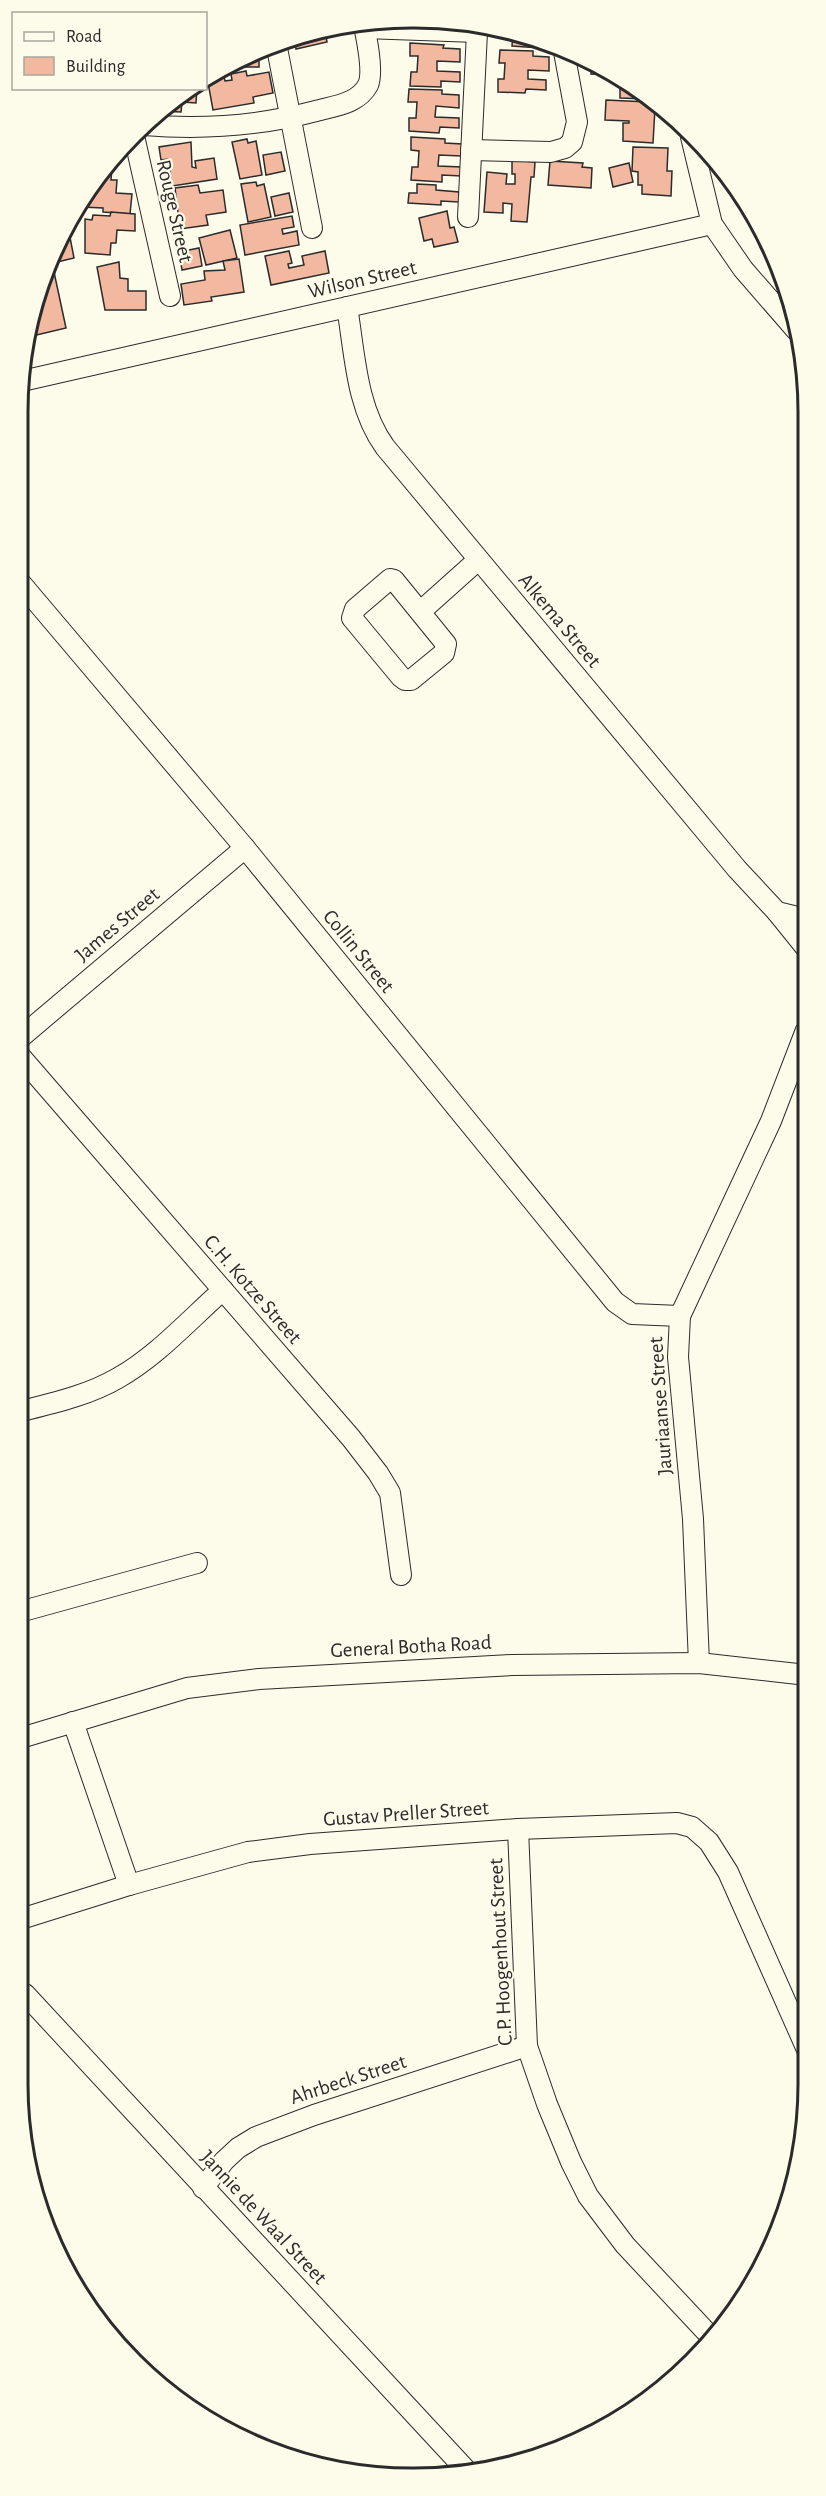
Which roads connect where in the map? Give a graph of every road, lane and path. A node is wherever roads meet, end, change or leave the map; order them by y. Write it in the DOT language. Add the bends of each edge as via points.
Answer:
graph roads {
  1 [pos="365,32"];
  2 [pos="480,35"];
  3 [pos="278,53"];
  4 [pos="566,60"];
  5 [pos="291,118"];
  6 [pos="157,126"];
  7 [pos="136,146"];
  8 [pos="471,150"];
  9 [pos="694,151"];
  10 [pos="468,217"];
  11 [pos="711,224"];
  12 [pos="312,228"];
  13 [pos="170,296"];
  14 [pos="347,307"];
  15 [pos="785,317"];
  16 [pos="30,379"];
  17 [pos="478,560"];
  18 [pos="28,592"];
  19 [pos="421,611"];
  20 [pos="245,848"];
  21 [pos="777,912"];
  22 [pos="798,917"];
  23 [pos="798,938"];
  24 [pos="28,1031"];
  25 [pos="798,1051"];
  26 [pos="28,1065"];
  27 [pos="223,1290"];
  28 [pos="680,1316"];
  29 [pos="28,1409"];
  30 [pos="197,1563"];
  31 [pos="400,1575"];
  32 [pos="28,1610"];
  33 [pos="699,1663"];
  34 [pos="798,1674"];
  35 [pos="73,1722"];
  36 [pos="28,1736"];
  37 [pos="518,1829"];
  38 [pos="129,1885"];
  39 [pos="28,1917"];
  40 [pos="28,1997"];
  41 [pos="798,2030"];
  42 [pos="527,2046"];
  43 [pos="203,2188"];
  44 [pos="706,2332"];
  45 [pos="461,2464"];
  1 -- 5 [label="street" via="368,85 354,100"];
  2 -- 8 [label="street"];
  3 -- 5 [label="street"];
  4 -- 8 [label="street" via="577,122 572,142 551,152"];
  5 -- 6 [label="street" via="220,128"];
  5 -- 12 [label="street"];
  7 -- 13 [label="street, Rouge Street"];
  8 -- 10 [label="street"];
  9 -- 11 [label="street"];
  11 -- 14 [label="street, Wilson Street"];
  11 -- 15 [label="street"];
  14 -- 16 [label="street, Wilson Street"];
  14 -- 17 [label="street, Alkema Street" via="363,402 374,433"];
  17 -- 19 [label="street"];
  17 -- 21 [label="street, Alkema Street"];
  18 -- 20 [label="street, Collin Street"];
  19 -- 19 [label="street" via="446,642 446,650 416,678 405,680 352,615 390,579"];
  20 -- 24 [label="street, James Street"];
  20 -- 28 [label="street, Collin Street" via="615,1302 632,1314"];
  21 -- 22 [label="street"];
  21 -- 23 [label="street"];
  25 -- 28 [label="street, Jauriaanse Street" via="771,1121"];
  26 -- 27 [label="street, C.H. Kotze Street"];
  27 -- 29 [label="street" via="142,1362 117,1379 94,1390"];
  27 -- 31 [label="street, C.H. Kotze Street" via="378,1473 390,1493"];
  28 -- 33 [label="street, Jauriaanse Street" via="678,1357 693,1519"];
  30 -- 32 [label="street"];
  33 -- 34 [label="street, General Botha Road"];
  33 -- 35 [label="street, General Botha Road" via="512,1665 259,1678 188,1688"];
  35 -- 36 [label="street, General Botha Road"];
  35 -- 38 [label="street"];
  37 -- 38 [label="street, Gustav Preller Street" via="248,1852"];
  37 -- 41 [label="street, Gustav Preller Street" via="677,1823 692,1827 709,1842 728,1872"];
  37 -- 42 [label="street, C.P. Hoogenhout Street"];
  38 -- 39 [label="street"];
  40 -- 43 [label="street, Jannie de Waal Street"];
  42 -- 43 [label="street, Ahrbeck Street" via="256,2137 224,2161"];
  42 -- 44 [label="street, C.P. Hoogenhout Street" via="588,2196 626,2245"];
  43 -- 45 [label="street, Jannie de Waal Street"];
}
